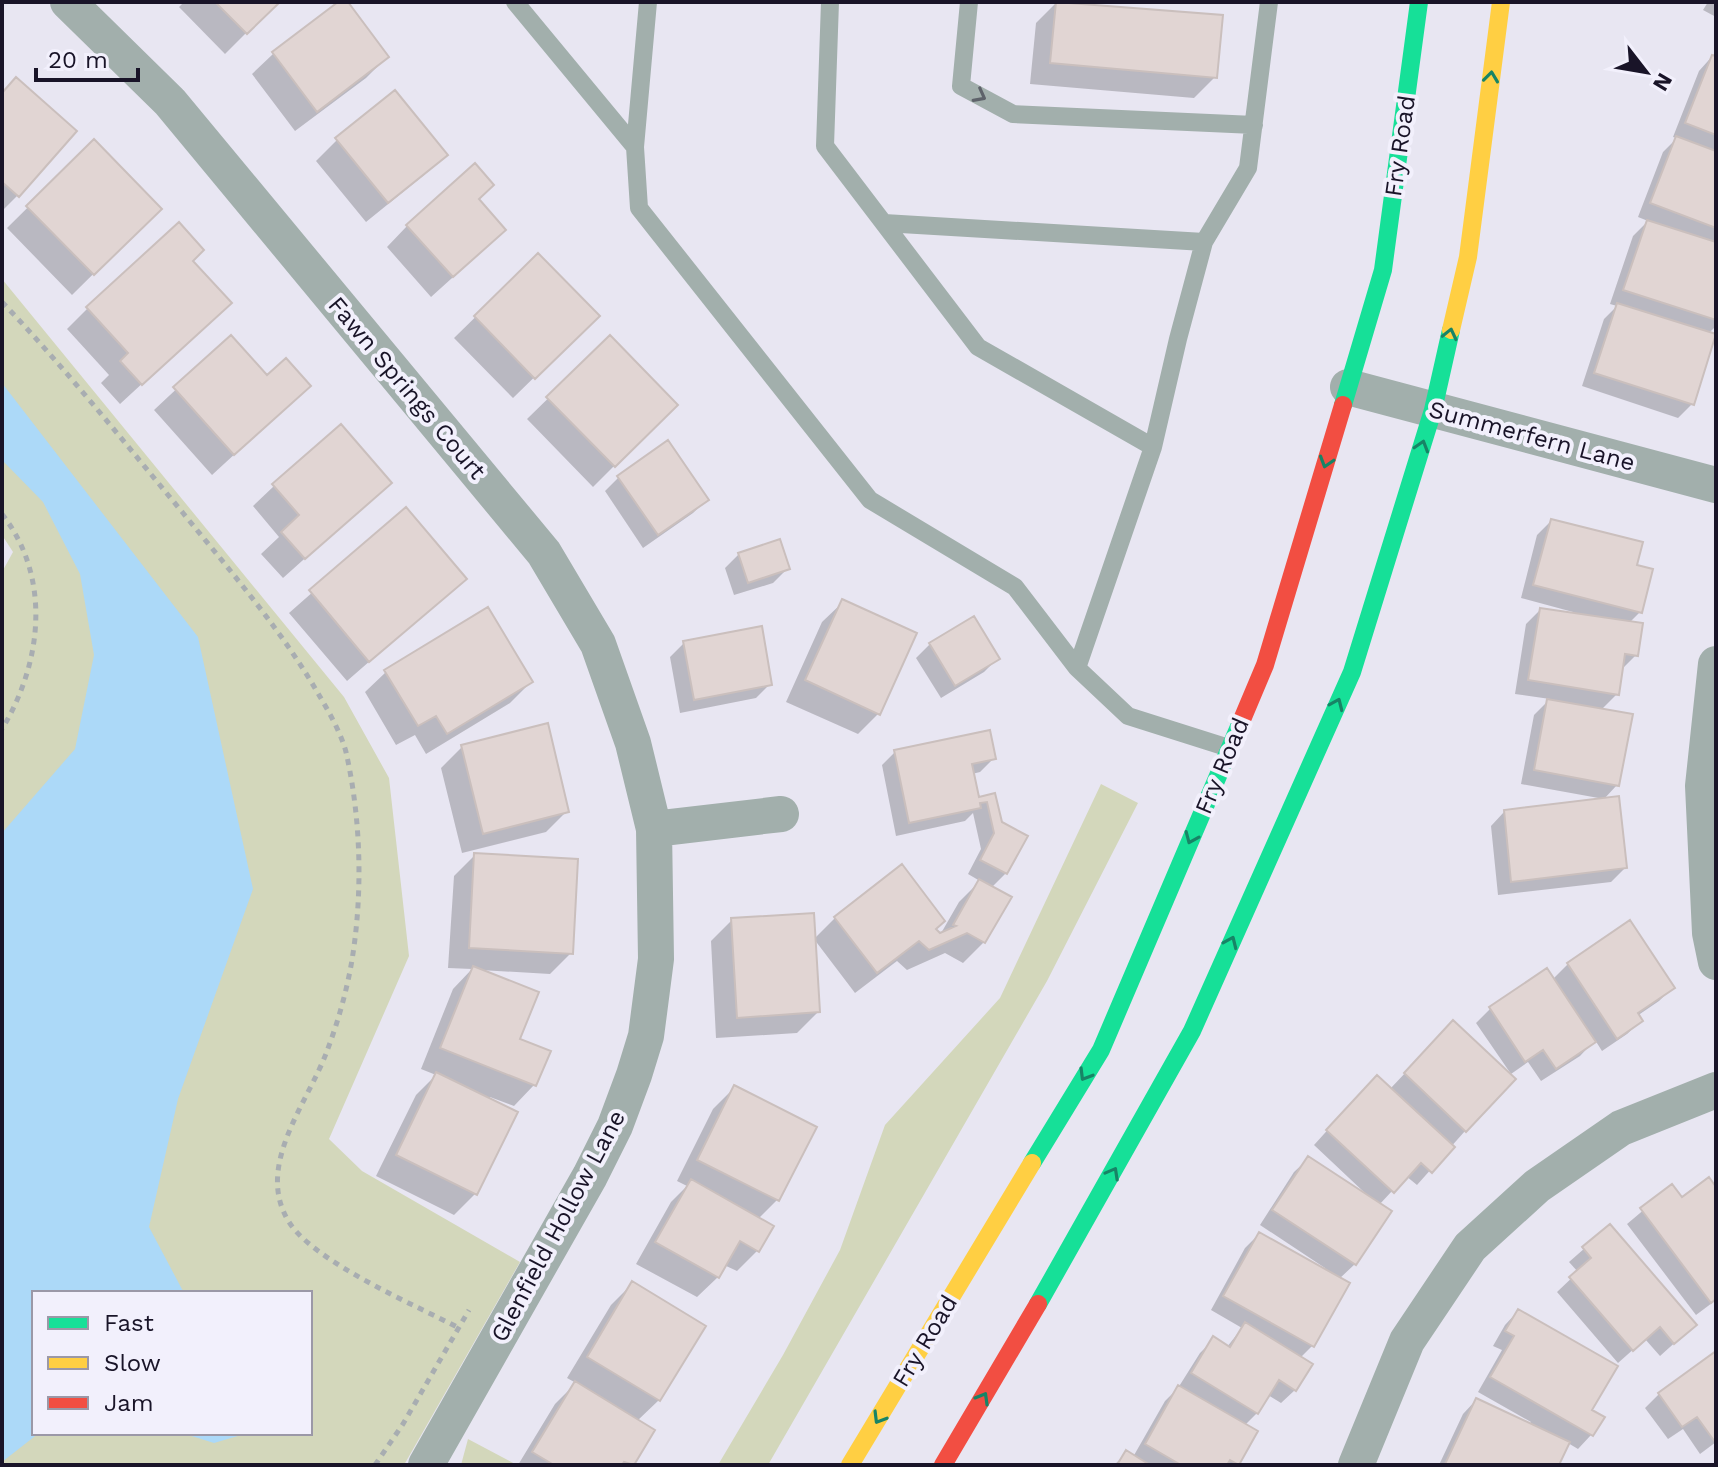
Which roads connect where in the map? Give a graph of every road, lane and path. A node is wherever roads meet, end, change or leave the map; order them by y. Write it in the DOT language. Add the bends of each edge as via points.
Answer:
graph roads {
  1 [pos="68,2"];
  2 [pos="515,2"];
  3 [pos="648,2"];
  4 [pos="830,2"];
  5 [pos="969,2"];
  6 [pos="1269,2"];
  7 [pos="1419,2"];
  8 [pos="1501,2"];
  9 [pos="1254,125"];
  10 [pos="635,147"];
  11 [pos="884,223"];
  12 [pos="1204,242"];
  13 [pos="2,302"];
  14 [pos="1348,387"];
  15 [pos="1433,410"];
  16 [pos="1153,447"];
  17 [pos="1716,485"];
  18 [pos="2,514"];
  19 [pos="1716,664"];
  20 [pos="1077,668"];
  21 [pos="2,729"];
  22 [pos="1229,748"];
  23 [pos="781,814"];
  24 [pos="654,829"];
  25 [pos="1716,962"];
  26 [pos="1716,1090"];
  27 [pos="474,1303"];
  28 [pos="459,1328"];
  29 [pos="375,1465"];
  30 [pos="426,1465"];
  31 [pos="850,1465"];
  32 [pos="943,1465"];
  33 [pos="1356,1465"];
  1 -- 24 [label="street, Fawn Springs Court" via="170,102 544,553 598,644 633,743"];
  2 -- 10 [label="lane"];
  3 -- 10 [label="lane"];
  4 -- 11 [label="lane" via="825,146"];
  5 -- 9 [label="lane, one-way" via="961,86 1013,114"];
  6 -- 9 [label="lane"];
  7 -- 14 [label="main road, Fry Road" via="1383,270"];
  15 -- 8 [label="main road, one-way" via="1468,257"];
  9 -- 12 [label="lane" via="1248,168"];
  10 -- 20 [label="lane" via="639,208 870,500 1015,587"];
  11 -- 12 [label="lane"];
  11 -- 16 [label="lane" via="978,347"];
  12 -- 16 [label="lane"];
  13 -- 28 [label="path" via="249,594 327,708 345,749 357,828 352,962 327,1051 278,1166 281,1206 318,1252"];
  14 -- 15 [label="street, Summerfern Lane"];
  14 -- 22 [label="main road, Fry Road, one-way" via="1265,665"];
  15 -- 17 [label="street, Summerfern Lane"];
  32 -- 15 [label="main road, one-way" via="1192,1031 1352,672"];
  16 -- 20 [label="lane"];
  18 -- 21 [label="path" via="29,565 37,630 28,674"];
  19 -- 25 [label="street" via="1703,786"];
  20 -- 22 [label="lane" via="1128,716"];
  22 -- 31 [label="main road, Fry Road, one-way" via="1101,1050"];
  23 -- 24 [label="street"];
  24 -- 30 [label="street, Glenfield Hollow Lane" via="656,959 646,1036 634,1075 590,1176"];
  26 -- 33 [label="street" via="1621,1128 1537,1186 1470,1247 1407,1341"];
  27 -- 28 [label="path"];
  28 -- 29 [label="path"];
}
